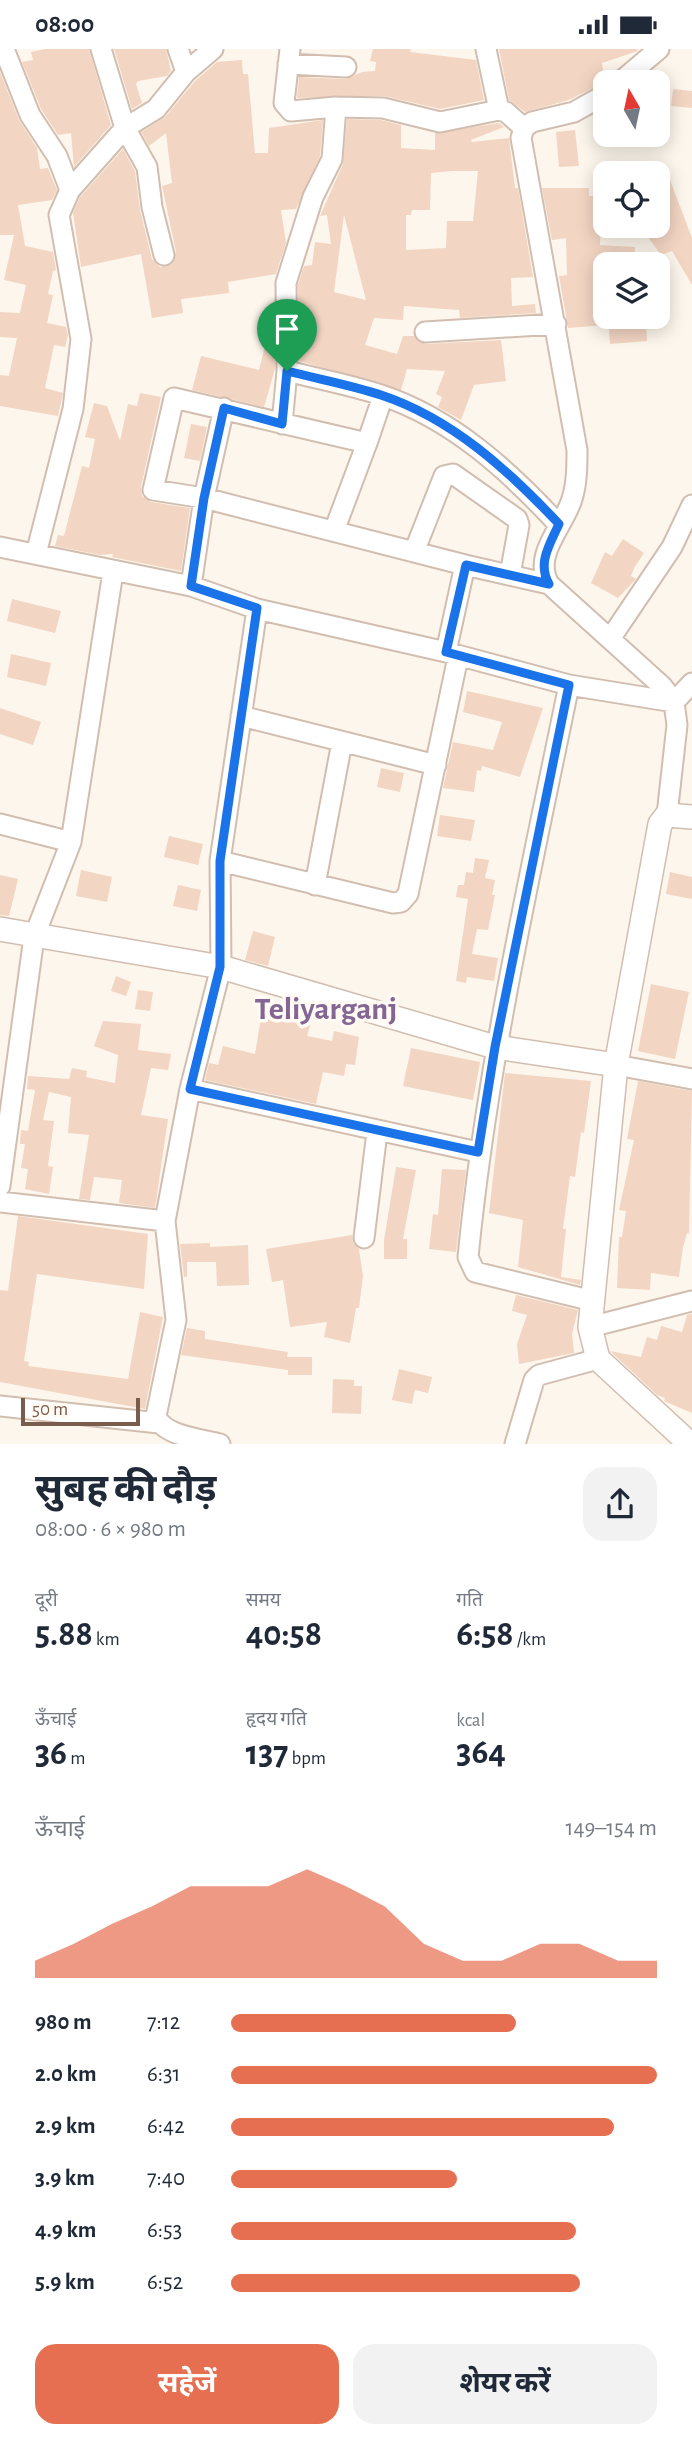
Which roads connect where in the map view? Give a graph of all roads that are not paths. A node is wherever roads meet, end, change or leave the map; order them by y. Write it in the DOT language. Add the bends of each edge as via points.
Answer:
graph roads {
  1 [pos="4,49"];
  2 [pos="101,49"];
  3 [pos="178,49"];
  4 [pos="214,49"];
  5 [pos="486,49"];
  6 [pos="659,49"];
  7 [pos="289,56"];
  8 [pos="346,68"];
  9 [pos="634,70"];
  10 [pos="186,72"];
  11 [pos="593,103"];
  12 [pos="336,107"];
  13 [pos="499,110"];
  14 [pos="125,128"];
  15 [pos="524,128"];
  16 [pos="70,190"];
  17 [pos="164,255"];
  18 [pos="556,324"];
  19 [pos="425,333"];
  20 [pos="287,371"];
  21 [pos="383,396"];
  22 [pos="224,408"];
  23 [pos="282,424"];
  24 [pos="367,443"];
  25 [pos="204,498"];
  26 [pos="692,505"];
  27 [pos="559,524"];
  28 [pos="334,531"];
  29 [pos="0,547"];
  30 [pos="414,552"];
  31 [pos="36,554"];
  32 [pos="466,565"];
  33 [pos="113,572"];
  34 [pos="510,575"];
  35 [pos="549,584"];
  36 [pos="191,586"];
  37 [pos="257,608"];
  38 [pos="610,639"];
  39 [pos="452,655"];
  40 [pos="692,683"];
  41 [pos="569,685"];
  42 [pos="674,702"];
  43 [pos="241,716"];
  44 [pos="342,741"];
  45 [pos="436,765"];
  46 [pos="667,815"];
  47 [pos="692,817"];
  48 [pos="0,824"];
  49 [pos="71,842"];
  50 [pos="220,861"];
  51 [pos="315,885"];
  52 [pos="0,929"];
  53 [pos="34,937"];
  54 [pos="220,967"];
  55 [pos="495,1047"];
  56 [pos="615,1065"];
  57 [pos="692,1079"];
  58 [pos="190,1089"];
  59 [pos="377,1132"];
  60 [pos="478,1152"];
  61 [pos="0,1186"];
  62 [pos="0,1202"];
  63 [pos="164,1221"];
  64 [pos="363,1238"];
  65 [pos="692,1300"];
  66 [pos="593,1301"];
  67 [pos="590,1327"];
  68 [pos="598,1359"];
  69 [pos="0,1406"];
  70 [pos="159,1423"];
  71 [pos="220,1444"];
  72 [pos="516,1444"];
  73 [pos="690,1444"];
  1 -- 16 [label="street" via="30,115 57,156"];
  2 -- 14 [label="street"];
  3 -- 10 [label="street"];
  4 -- 10 [label="street"];
  5 -- 13 [label="street"];
  6 -- 9 [label="street"];
  7 -- 8 [label="street"];
  7 -- 12 [label="street" via="287,108"];
  10 -- 14 [label="street" via="156,109"];
  11 -- 15 [label="street"];
  12 -- 13 [label="street" via="393,109 440,121"];
  12 -- 20 [label="street" via="332,159 313,197 286,283"];
  13 -- 15 [label="street"];
  14 -- 16 [label="street"];
  14 -- 17 [label="street" via="147,167"];
  15 -- 18 [label="street" via="521,138"];
  16 -- 31 [label="street" via="60,215 81,338 73,409"];
  18 -- 19 [label="street"];
  18 -- 27 [label="street" via="577,450 572,500"];
  20 -- 21 [label="street"];
  20 -- 23 [label="street"];
  21 -- 24 [label="street"];
  21 -- 27 [label="street" via="444,425 476,447 513,474"];
  22 -- 23 [label="street"];
  22 -- 25 [label="street"];
  22 -- 25 [label="street" via="174,398 153,490"];
  23 -- 24 [label="street"];
  24 -- 28 [label="street"];
  25 -- 28 [label="street"];
  25 -- 36 [label="street"];
  26 -- 38 [label="street" via="672,547"];
  27 -- 35 [label="street" via="543,561"];
  28 -- 30 [label="street"];
  29 -- 31 [label="street"];
  30 -- 32 [label="street"];
  30 -- 34 [label="street" via="444,476 453,474 517,519"];
  31 -- 33 [label="street"];
  32 -- 34 [label="street"];
  32 -- 39 [label="street"];
  33 -- 36 [label="street"];
  33 -- 49 [label="street"];
  34 -- 35 [label="street"];
  35 -- 38 [label="street"];
  36 -- 37 [label="street"];
  37 -- 39 [label="street"];
  37 -- 43 [label="street"];
  38 -- 42 [label="street"];
  39 -- 41 [label="street"];
  39 -- 45 [label="street"];
  40 -- 42 [label="street"];
  41 -- 42 [label="street"];
  41 -- 55 [label="street"];
  42 -- 46 [label="street" via="677,725"];
  43 -- 44 [label="street"];
  43 -- 50 [label="street"];
  44 -- 45 [label="street"];
  44 -- 51 [label="street"];
  45 -- 51 [label="street" via="408,894 401,902"];
  46 -- 47 [label="street"];
  46 -- 56 [label="street" via="660,824"];
  48 -- 49 [label="street"];
  49 -- 53 [label="street"];
  50 -- 51 [label="street"];
  50 -- 54 [label="street"];
  52 -- 53 [label="street"];
  53 -- 54 [label="street"];
  53 -- 61 [label="street"];
  54 -- 55 [label="street"];
  54 -- 58 [label="street"];
  55 -- 56 [label="street"];
  55 -- 60 [label="street"];
  56 -- 57 [label="street"];
  56 -- 66 [label="street"];
  58 -- 59 [label="street"];
  58 -- 63 [label="street"];
  59 -- 60 [label="street"];
  59 -- 64 [label="street"];
  60 -- 66 [label="street" via="469,1266 475,1272"];
  62 -- 63 [label="street"];
  63 -- 70 [label="street" via="176,1320 156,1416"];
  65 -- 67 [label="street"];
  66 -- 67 [label="street"];
  67 -- 68 [label="street"];
  68 -- 72 [label="street" via="534,1380"];
  68 -- 73 [label="street"];
  69 -- 70 [label="street"];
  70 -- 71 [label="street"];
}
